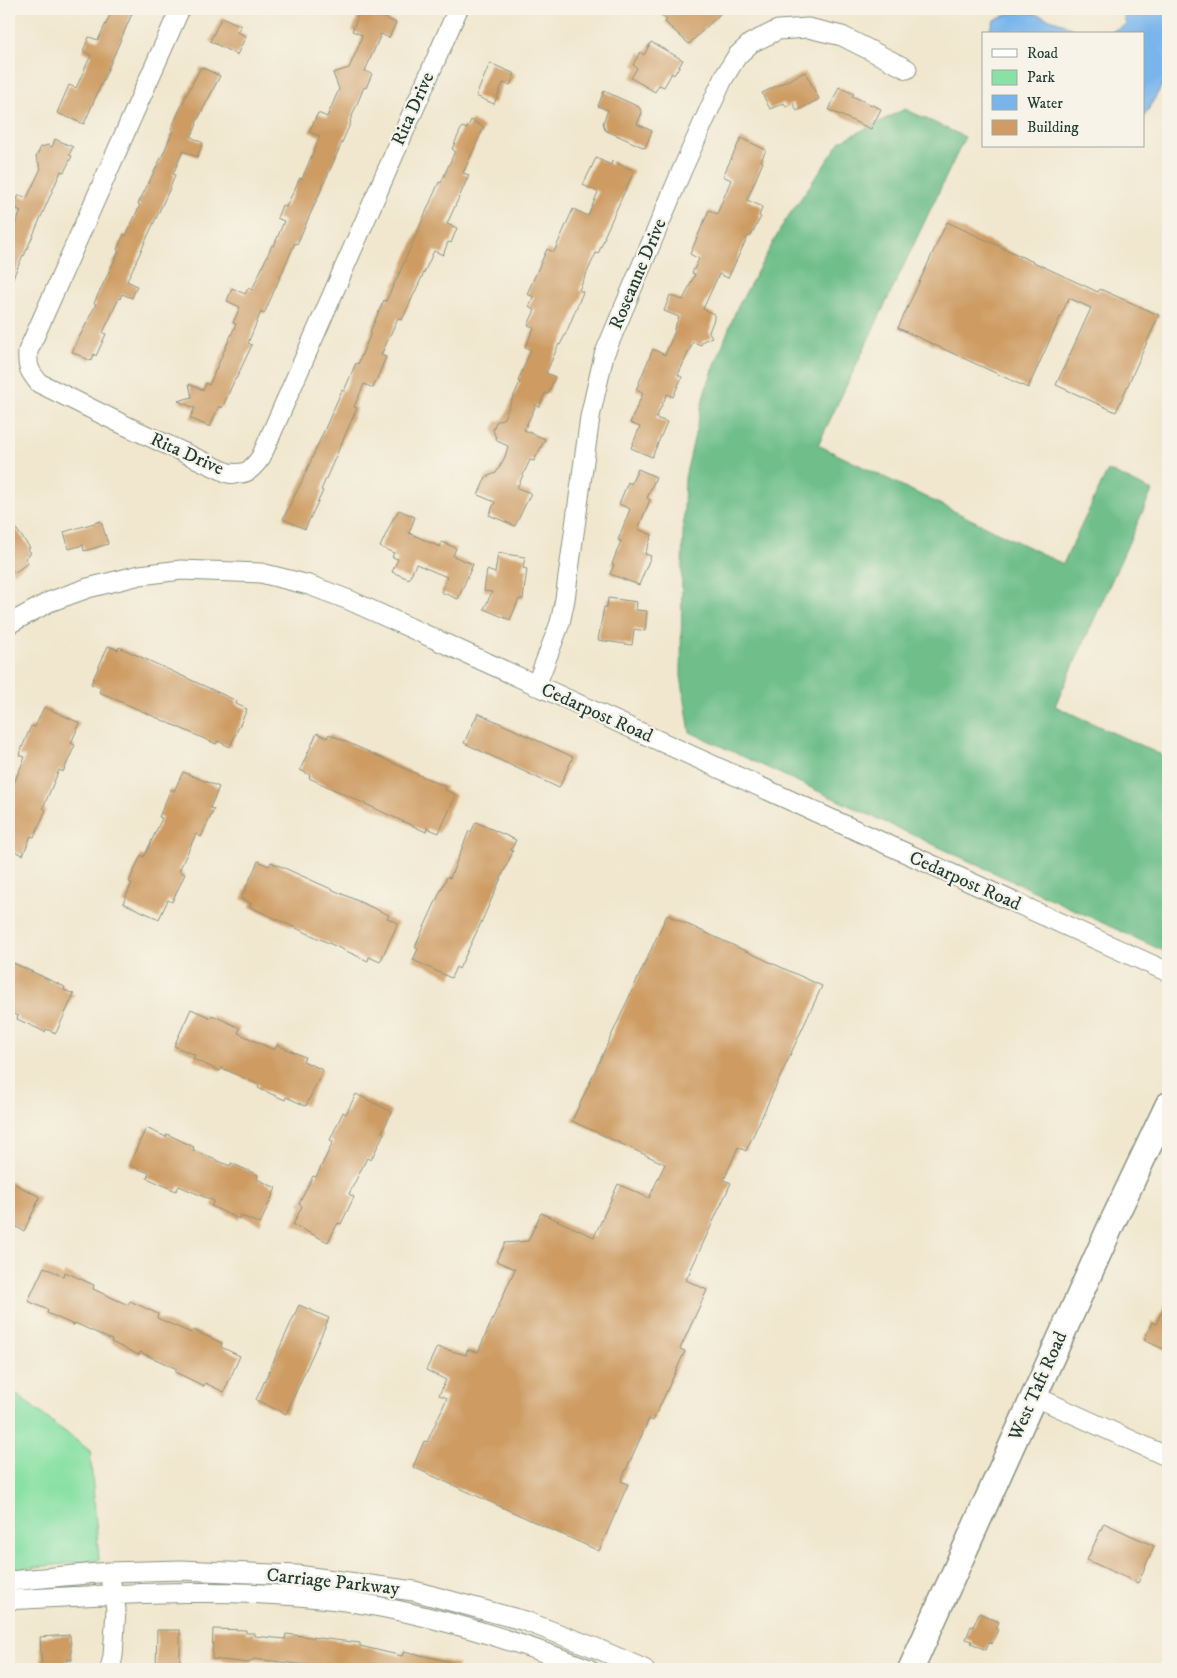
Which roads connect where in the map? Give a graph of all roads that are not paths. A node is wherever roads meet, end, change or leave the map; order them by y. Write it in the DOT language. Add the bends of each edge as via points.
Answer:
graph roads {
  1 [pos="180,9"];
  2 [pos="458,9"];
  3 [pos="907,69"];
  4 [pos="9,624"];
  5 [pos="536,686"];
  6 [pos="1168,972"];
  7 [pos="1168,1105"];
  8 [pos="1034,1396"];
  9 [pos="1168,1457"];
  10 [pos="108,1572"];
  11 [pos="9,1581"];
  12 [pos="113,1594"];
  13 [pos="9,1600"];
  14 [pos="596,1648"];
  15 [pos="110,1669"];
  16 [pos="588,1669"];
  17 [pos="644,1669"];
  18 [pos="910,1669"];
  1 -- 2 [label="street, Rita Drive" via="28,352 27,364 40,383 228,473 241,474 252,470 261,457"];
  3 -- 5 [label="street, Roseanne Drive" via="842,36 808,28 778,30 751,43 737,56 723,79 604,355 590,417 565,599 560,623"];
  4 -- 5 [label="street, Cedarpost Road" via="50,602 140,574 181,570 261,573 309,585 348,600"];
  5 -- 6 [label="street, Cedarpost Road"];
  7 -- 8 [label="main road, West Taft Road"];
  8 -- 9 [label="street"];
  8 -- 18 [label="main road, West Taft Road"];
  10 -- 11 [label="street, Carriage Parkway"];
  10 -- 12 [label="street"];
  10 -- 14 [label="street, Carriage Parkway" via="181,1570 297,1575 414,1591 525,1621"];
  12 -- 13 [label="street, Carriage Parkway"];
  12 -- 15 [label="street" via="116,1609"];
  12 -- 16 [label="street, Carriage Parkway" via="249,1593 345,1601 486,1632"];
  14 -- 16 [label="street"];
  14 -- 17 [label="street, Carriage Parkway"];
}
